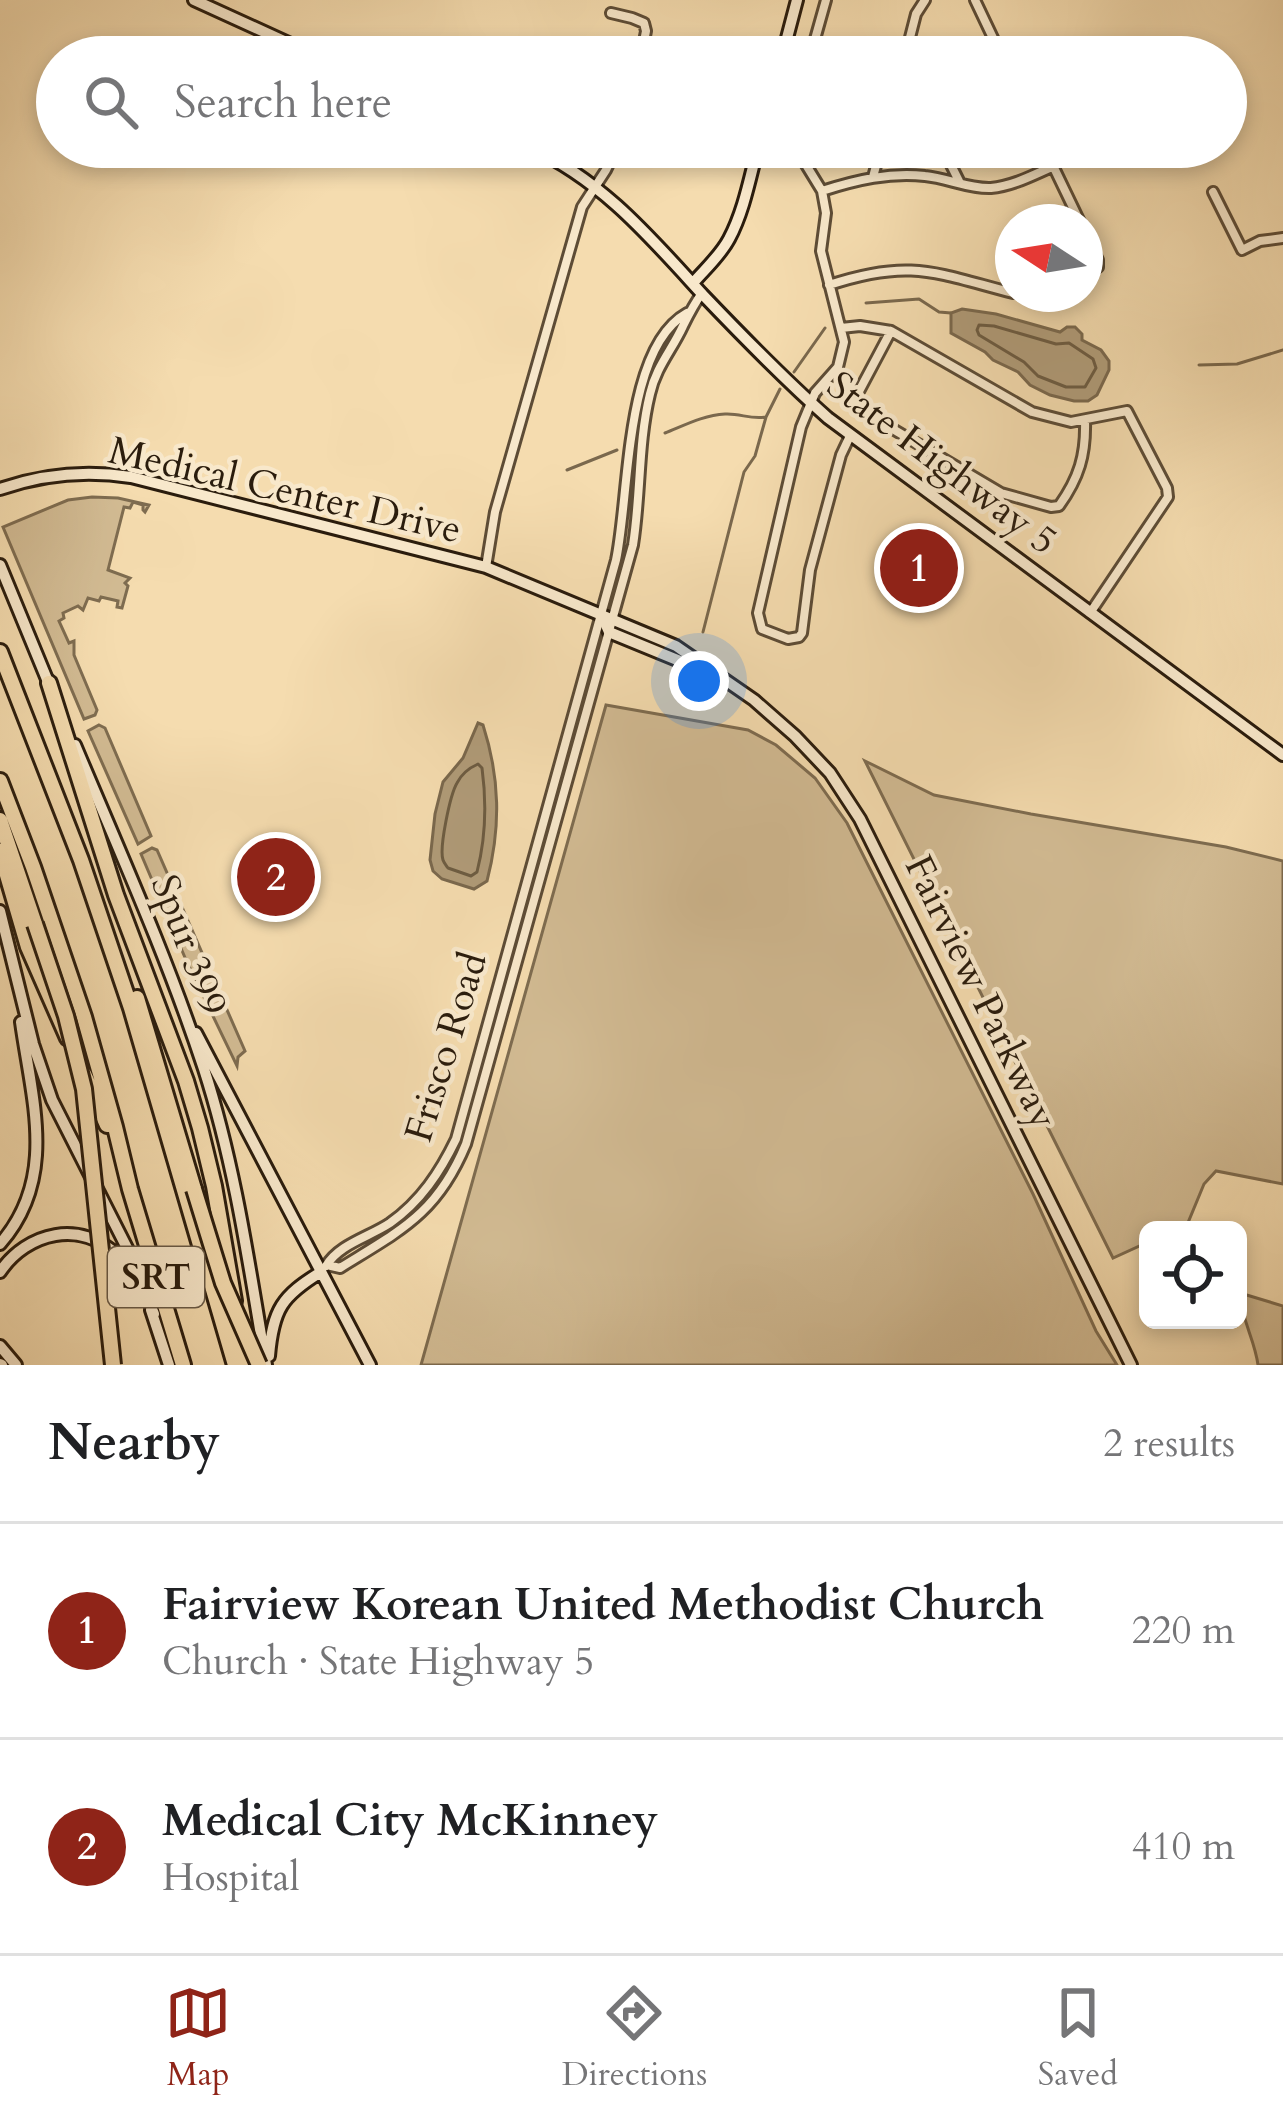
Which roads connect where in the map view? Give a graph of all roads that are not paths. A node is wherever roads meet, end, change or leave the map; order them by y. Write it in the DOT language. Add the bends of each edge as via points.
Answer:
graph roads {
  1 [pos="194,0"];
  2 [pos="796,0"];
  3 [pos="826,0"];
  4 [pos="925,0"];
  5 [pos="975,0"];
  6 [pos="611,14"];
  7 [pos="273,36"];
  8 [pos="645,36"];
  9 [pos="787,36"];
  10 [pos="816,36"];
  11 [pos="910,36"];
  12 [pos="992,36"];
  13 [pos="569,168"];
  14 [pos="606,168"];
  15 [pos="752,168"];
  16 [pos="810,168"];
  17 [pos="875,168"];
  18 [pos="952,168"];
  19 [pos="1049,168"];
  20 [pos="1055,168"];
  21 [pos="873,177"];
  22 [pos="959,183"];
  23 [pos="596,186"];
  24 [pos="823,191"];
  25 [pos="1213,192"];
  26 [pos="1072,204"];
  27 [pos="1283,238"];
  28 [pos="829,285"];
  29 [pos="697,288"];
  30 [pos="995,288"];
  31 [pos="688,312"];
  32 [pos="841,328"];
  33 [pos="891,331"];
  34 [pos="810,402"];
  35 [pos="1085,421"];
  36 [pos="850,436"];
  37 [pos="629,460"];
  38 [pos="640,461"];
  39 [pos="0,489"];
  40 [pos="0,565"];
  41 [pos="486,567"];
  42 [pos="1090,613"];
  43 [pos="608,621"];
  44 [pos="0,652"];
  45 [pos="49,683"];
  46 [pos="561,755"];
  47 [pos="1283,755"];
  48 [pos="574,758"];
  49 [pos="0,781"];
  50 [pos="0,820"];
  51 [pos="0,851"];
  52 [pos="81,860"];
  53 [pos="0,911"];
  54 [pos="512,934"];
  55 [pos="525,938"];
  56 [pos="16,977"];
  57 [pos="178,997"];
  58 [pos="456,1138"];
  59 [pos="466,1144"];
  60 [pos="130,1190"];
  61 [pos="0,1244"];
  62 [pos="324,1268"];
  63 [pos="0,1272"];
  64 [pos="154,1314"];
  65 [pos="0,1346"];
  66 [pos="16,1365"];
  67 [pos="113,1365"];
  68 [pos="169,1365"];
  69 [pos="183,1365"];
  70 [pos="235,1365"];
  71 [pos="244,1365"];
  72 [pos="264,1365"];
  73 [pos="370,1365"];
  74 [pos="1131,1365"];
  1 -- 7 [label="main road"];
  2 -- 9 [label="main road"];
  3 -- 10 [label="street"];
  4 -- 11 [label="street"];
  5 -- 12 [label="street"];
  6 -- 8 [label="street" via="644,23"];
  13 -- 23 [label="main road, State Highway 5"];
  14 -- 23 [label="street"];
  15 -- 29 [label="main road" via="729,239"];
  16 -- 24 [label="street"];
  17 -- 21 [label="street"];
  18 -- 22 [label="street"];
  19 -- 22 [label="street" via="1009,185"];
  20 -- 26 [label="street"];
  21 -- 22 [label="street"];
  21 -- 24 [label="street"];
  23 -- 29 [label="main road, State Highway 5"];
  23 -- 41 [label="street" via="582,207"];
  24 -- 28 [label="street"];
  25 -- 27 [label="street" via="1242,250"];
  28 -- 30 [label="street" via="920,270"];
  28 -- 32 [label="street"];
  29 -- 31 [label="street"];
  29 -- 34 [label="main road, State Highway 5"];
  31 -- 37 [label="street" via="672,321 646,367"];
  31 -- 38 [label="street" via="657,371"];
  32 -- 33 [label="street"];
  32 -- 34 [label="street" via="838,367"];
  33 -- 35 [label="street" via="1032,412"];
  33 -- 35 [label="street" via="855,402 859,409 1001,493 1059,506 1080,472"];
  34 -- 36 [label="main road, State Highway 5"];
  34 -- 36 [label="street" via="758,613 770,634 793,639 804,627 810,570"];
  35 -- 42 [label="street" via="1127,411 1168,497"];
  36 -- 42 [label="main road, State Highway 5"];
  37 -- 38 [label="street"];
  37 -- 43 [label="street"];
  38 -- 43 [label="street" via="633,545"];
  39 -- 41 [label="main road, Medical Center Drive" via="61,475 122,476"];
  40 -- 45 [label="main road, Spur 399"];
  41 -- 43 [label="main road, Fairview Parkway"];
  42 -- 47 [label="main road, State Highway 5"];
  43 -- 46 [label="street, Frisco Road"];
  43 -- 48 [label="street"];
  43 -- 74 [label="main road, Fairview Parkway" via="676,646 754,700 830,773"];
  44 -- 52 [label="highway"];
  45 -- 57 [label="main road, Spur 399"];
  45 -- 71 [label="highway" via="200,1128"];
  46 -- 48 [label="street"];
  46 -- 54 [label="street, Frisco Road"];
  48 -- 55 [label="street"];
  49 -- 60 [label="highway, SRT" via="67,966"];
  50 -- 67 [label="highway, bridge" via="84,1089"];
  51 -- 60 [label="highway" via="28,947"];
  52 -- 70 [label="highway"];
  52 -- 72 [label="highway, bridge" via="119,944 224,1283"];
  53 -- 56 [label="main road"];
  54 -- 55 [label="street"];
  54 -- 58 [label="street, Frisco Road"];
  55 -- 59 [label="street"];
  56 -- 61 [label="main road" via="37,1169 24,1210"];
  56 -- 64 [label="main road" via="52,1100"];
  57 -- 62 [label="main road"];
  57 -- 72 [label="main road, Spur 399" via="229,1159"];
  58 -- 59 [label="street"];
  58 -- 62 [label="street, Frisco Road" via="405,1210"];
  59 -- 62 [label="street" via="419,1216 340,1268"];
  60 -- 69 [label="highway, SRT"];
  62 -- 72 [label="main road" via="277,1310"];
  62 -- 73 [label="main road"];
  63 -- 64 [label="main road" via="28,1243 55,1235 98,1241"];
  64 -- 68 [label="main road"];
  65 -- 66 [label="main road"];
}
